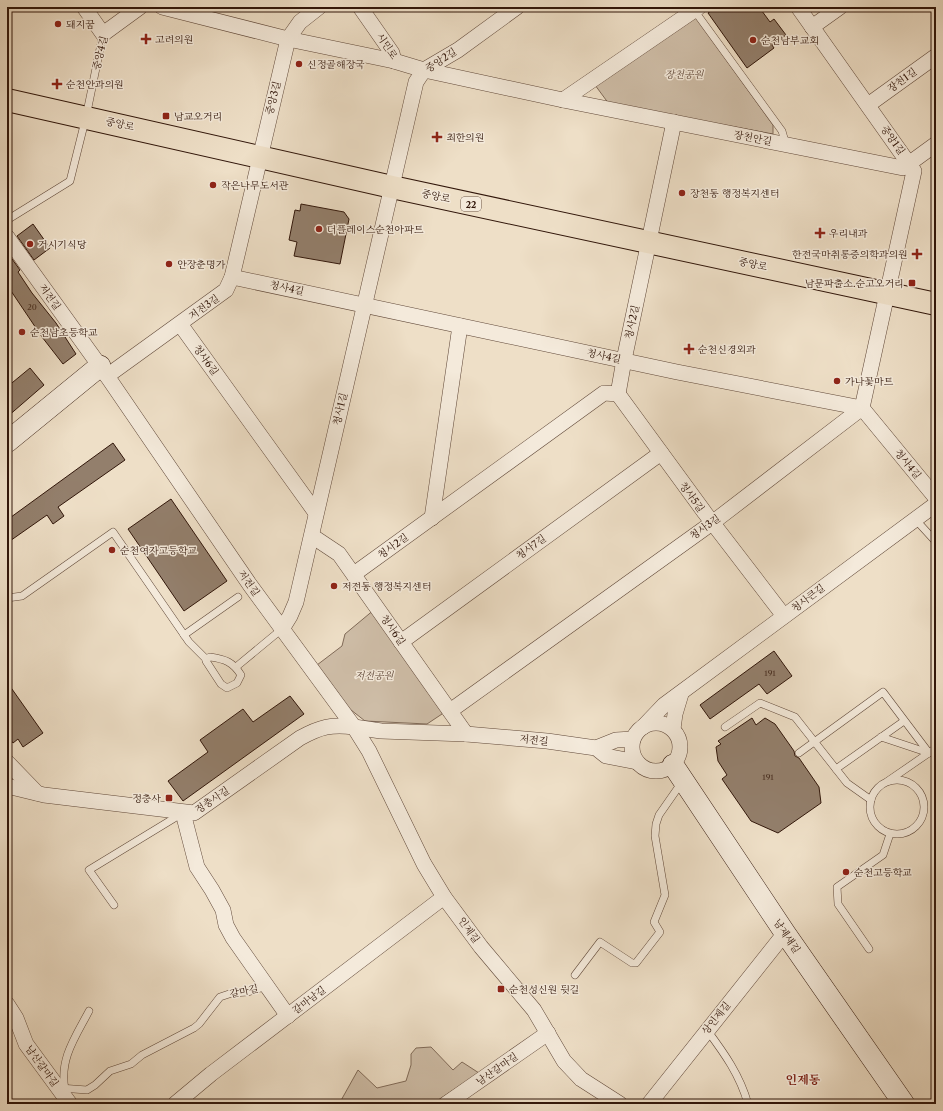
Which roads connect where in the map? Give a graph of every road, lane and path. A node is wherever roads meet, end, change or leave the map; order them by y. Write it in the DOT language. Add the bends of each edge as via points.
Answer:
graph roads {
  1 [pos="84,7"];
  2 [pos="140,7"];
  3 [pos="162,7"];
  4 [pos="319,7"];
  5 [pos="360,7"];
  6 [pos="517,7"];
  7 [pos="798,7"];
  8 [pos="840,7"];
  9 [pos="697,9"];
  10 [pos="812,27"];
  11 [pos="103,34"];
  12 [pos="288,39"];
  13 [pos="936,56"];
  14 [pos="394,61"];
  15 [pos="424,70"];
  16 [pos="7,100"];
  17 [pos="563,100"];
  18 [pos="868,105"];
  19 [pos="86,117"];
  20 [pos="674,122"];
  21 [pos="786,144"];
  22 [pos="936,144"];
  23 [pos="259,156"];
  24 [pos="909,163"];
  25 [pos="392,187"];
  26 [pos="7,220"];
  27 [pos="7,237"];
  28 [pos="650,242"];
  29 [pos="232,277"];
  30 [pos="887,294"];
  31 [pos="936,304"];
  32 [pos="365,305"];
  33 [pos="180,324"];
  34 [pos="460,326"];
  35 [pos="624,360"];
  36 [pos="103,371"];
  37 [pos="618,394"];
  38 [pos="862,408"];
  39 [pos="7,442"];
  40 [pos="661,453"];
  41 [pos="936,498"];
  42 [pos="936,504"];
  43 [pos="316,513"];
  44 [pos="432,518"];
  45 [pos="915,519"];
  46 [pos="712,523"];
  47 [pos="312,536"];
  48 [pos="936,542"];
  49 [pos="354,574"];
  50 [pos="238,597"];
  51 [pos="7,598"];
  52 [pos="784,616"];
  53 [pos="282,629"];
  54 [pos="184,634"];
  55 [pos="401,642"];
  56 [pos="206,658"];
  57 [pos="236,667"];
  58 [pos="681,694"];
  59 [pos="450,711"];
  60 [pos="904,721"];
  61 [pos="354,727"];
  62 [pos="643,727"];
  63 [pos="725,727"];
  64 [pos="673,729"];
  65 [pos="466,734"];
  66 [pos="881,737"];
  67 [pos="633,739"];
  68 [pos="814,740"];
  69 [pos="596,748"];
  70 [pos="936,748"];
  71 [pos="799,753"];
  72 [pos="929,753"];
  73 [pos="7,762"];
  74 [pos="637,762"];
  75 [pos="836,769"];
  76 [pos="678,773"];
  77 [pos="882,785"];
  78 [pos="7,786"];
  79 [pos="38,793"];
  80 [pos="871,800"];
  81 [pos="183,813"];
  82 [pos="890,834"];
  83 [pos="444,897"];
  84 [pos="114,905"];
  85 [pos="784,933"];
  86 [pos="869,949"];
  87 [pos="575,975"];
  88 [pos="267,986"];
  89 [pos="7,1004"];
  90 [pos="89,1011"];
  91 [pos="288,1016"];
  92 [pos="706,1029"];
  93 [pos="548,1033"];
  94 [pos="61,1088"];
  95 [pos="70,1104"];
  96 [pos="175,1104"];
  97 [pos="446,1104"];
  98 [pos="620,1104"];
  99 [pos="649,1104"];
  100 [pos="748,1104"];
  101 [pos="904,1104"];
  1 -- 11 [label="street"];
  2 -- 11 [label="street, 중앙4길"];
  3 -- 12 [label="street"];
  4 -- 12 [label="street, 중앙3길" via="300,22"];
  5 -- 14 [label="street, 시민로" via="392,53"];
  6 -- 15 [label="street, 중앙2길" via="458,50"];
  7 -- 10 [label="street, 중앙1길"];
  8 -- 10 [label="street"];
  9 -- 17 [label="street"];
  9 -- 21 [label="lane" via="782,131"];
  10 -- 18 [label="street, 중앙1길"];
  11 -- 19 [label="lane, 중앙4길"];
  12 -- 14 [label="street"];
  12 -- 23 [label="street, 중앙3길"];
  13 -- 18 [label="street, 장천1길"];
  14 -- 15 [label="street, 시민로"];
  15 -- 17 [label="street, 장천안길"];
  15 -- 25 [label="street, 중앙2길" via="416,82"];
  16 -- 19 [label="main road, 중앙로 / 22"];
  17 -- 20 [label="street, 장천안길"];
  18 -- 24 [label="street, 중앙1길"];
  19 -- 23 [label="main road, 중앙로 / 22"];
  19 -- 26 [label="lane" via="70,181"];
  20 -- 21 [label="street, 장천안길"];
  20 -- 28 [label="street, 청사2길"];
  21 -- 24 [label="street, 장천안길" via="903,168"];
  22 -- 24 [label="street, 장천안길"];
  23 -- 25 [label="main road, 중앙로 / 22"];
  23 -- 29 [label="street, 저전3길"];
  24 -- 30 [label="street, 중앙1길" via="914,171"];
  25 -- 28 [label="main road, 중앙로 / 22"];
  25 -- 32 [label="street, 청사1길"];
  27 -- 36 [label="street, 저전길"];
  28 -- 30 [label="main road, 중앙로 / 22"];
  28 -- 35 [label="street, 청사2길"];
  29 -- 32 [label="street, 청사4길"];
  29 -- 33 [label="street, 저전3길" via="226,290"];
  30 -- 31 [label="main road, 중앙로 / 22"];
  30 -- 38 [label="street"];
  32 -- 34 [label="street, 청사4길"];
  32 -- 43 [label="street, 청사1길"];
  33 -- 36 [label="street, 저전3길"];
  33 -- 43 [label="street, 청사6길"];
  34 -- 35 [label="street, 청사4길"];
  34 -- 44 [label="street"];
  35 -- 37 [label="street, 청사2길"];
  35 -- 38 [label="street, 청사4길"];
  36 -- 39 [label="street, 저전3길"];
  36 -- 53 [label="street, 저전길"];
  37 -- 40 [label="street, 청사5길"];
  37 -- 44 [label="street, 청사2길" via="604,393"];
  38 -- 41 [label="street, 청사4길"];
  38 -- 46 [label="street, 청사3길"];
  40 -- 46 [label="street, 청사5길"];
  40 -- 55 [label="street, 청사7길"];
  42 -- 45 [label="street, 청사큰길"];
  43 -- 47 [label="street, 청사1길"];
  44 -- 49 [label="street, 청사2길"];
  45 -- 48 [label="lane"];
  45 -- 52 [label="street, 청사큰길"];
  46 -- 52 [label="street, 청사5길"];
  46 -- 59 [label="street, 청사3길"];
  47 -- 49 [label="street, 청사6길" via="339,554"];
  47 -- 53 [label="street, 청사1길" via="296,602"];
  49 -- 55 [label="street, 청사6길"];
  50 -- 54 [label="lane"];
  51 -- 54 [label="lane" via="22,596 113,532"];
  52 -- 58 [label="street, 청사큰길"];
  53 -- 57 [label="lane"];
  53 -- 61 [label="street, 저전길"];
  54 -- 56 [label="lane"];
  55 -- 59 [label="street, 청사6길"];
  56 -- 57 [label="lane" via="229,661"];
  56 -- 57 [label="lane" via="221,684 227,688 237,683 241,675"];
  58 -- 62 [label="street, 청사큰길" via="664,705"];
  58 -- 64 [label="street"];
  59 -- 65 [label="street, 청사6길"];
  60 -- 66 [label="lane"];
  60 -- 68 [label="lane" via="883,692"];
  60 -- 72 [label="lane"];
  61 -- 65 [label="street, 저전길" via="381,731"];
  61 -- 81 [label="street, 정충사길" via="339,725 318,728 202,808 194,813"];
  61 -- 83 [label="street, 인제길" via="369,751 420,857"];
  62 -- 64 [label="street" via="659,723"];
  62 -- 67 [label="street"];
  63 -- 68 [label="lane" via="760,703 795,717"];
  64 -- 76 [label="street" via="681,747"];
  65 -- 69 [label="street, 저전길"];
  66 -- 72 [label="lane"];
  66 -- 75 [label="lane"];
  67 -- 69 [label="street, 저전길" via="616,740"];
  67 -- 74 [label="street" via="632,751"];
  68 -- 71 [label="lane"];
  68 -- 75 [label="lane"];
  69 -- 74 [label="street, 저전길" via="606,756"];
  70 -- 72 [label="lane"];
  72 -- 77 [label="lane"];
  73 -- 79 [label="street"];
  74 -- 76 [label="street" via="650,771 666,770"];
  75 -- 80 [label="lane" via="847,784"];
  76 -- 85 [label="street, 남제새길"];
  76 -- 87 [label="lane" via="656,824 655,836 665,895 654,922 660,932 636,963 632,963 600,942"];
  77 -- 80 [label="lane"];
  77 -- 82 [label="lane" via="896,780 904,781 917,789 924,803 924,811 918,825 905,833"];
  78 -- 79 [label="street, 정충사길"];
  79 -- 81 [label="street, 정충사길"];
  80 -- 82 [label="lane" via="874,821 878,827"];
  81 -- 84 [label="lane" via="89,870"];
  81 -- 88 [label="street, 갈마길" via="197,867 223,910 226,925 233,938"];
  82 -- 86 [label="lane" via="884,855 837,887 838,904"];
  83 -- 91 [label="street, 갈마남길"];
  83 -- 93 [label="street, 인제길" via="481,947 534,1010"];
  85 -- 92 [label="street, 상인제길"];
  85 -- 101 [label="street, 남제새길"];
  88 -- 91 [label="street"];
  88 -- 94 [label="lane, 갈마길" via="220,997 194,1028 130,1064 110,1071 86,1090"];
  89 -- 94 [label="street, 남산갈마길" via="16,1018 26,1044"];
  90 -- 94 [label="lane" via="63,1068"];
  91 -- 96 [label="street, 갈마남길"];
  92 -- 99 [label="street, 상인제길"];
  92 -- 100 [label="lane" via="732,1065"];
  93 -- 97 [label="street, 남산갈마길"];
  93 -- 98 [label="street, 인제길" via="564,1061 581,1079"];
  94 -- 95 [label="street, 남산갈마길"];
}
